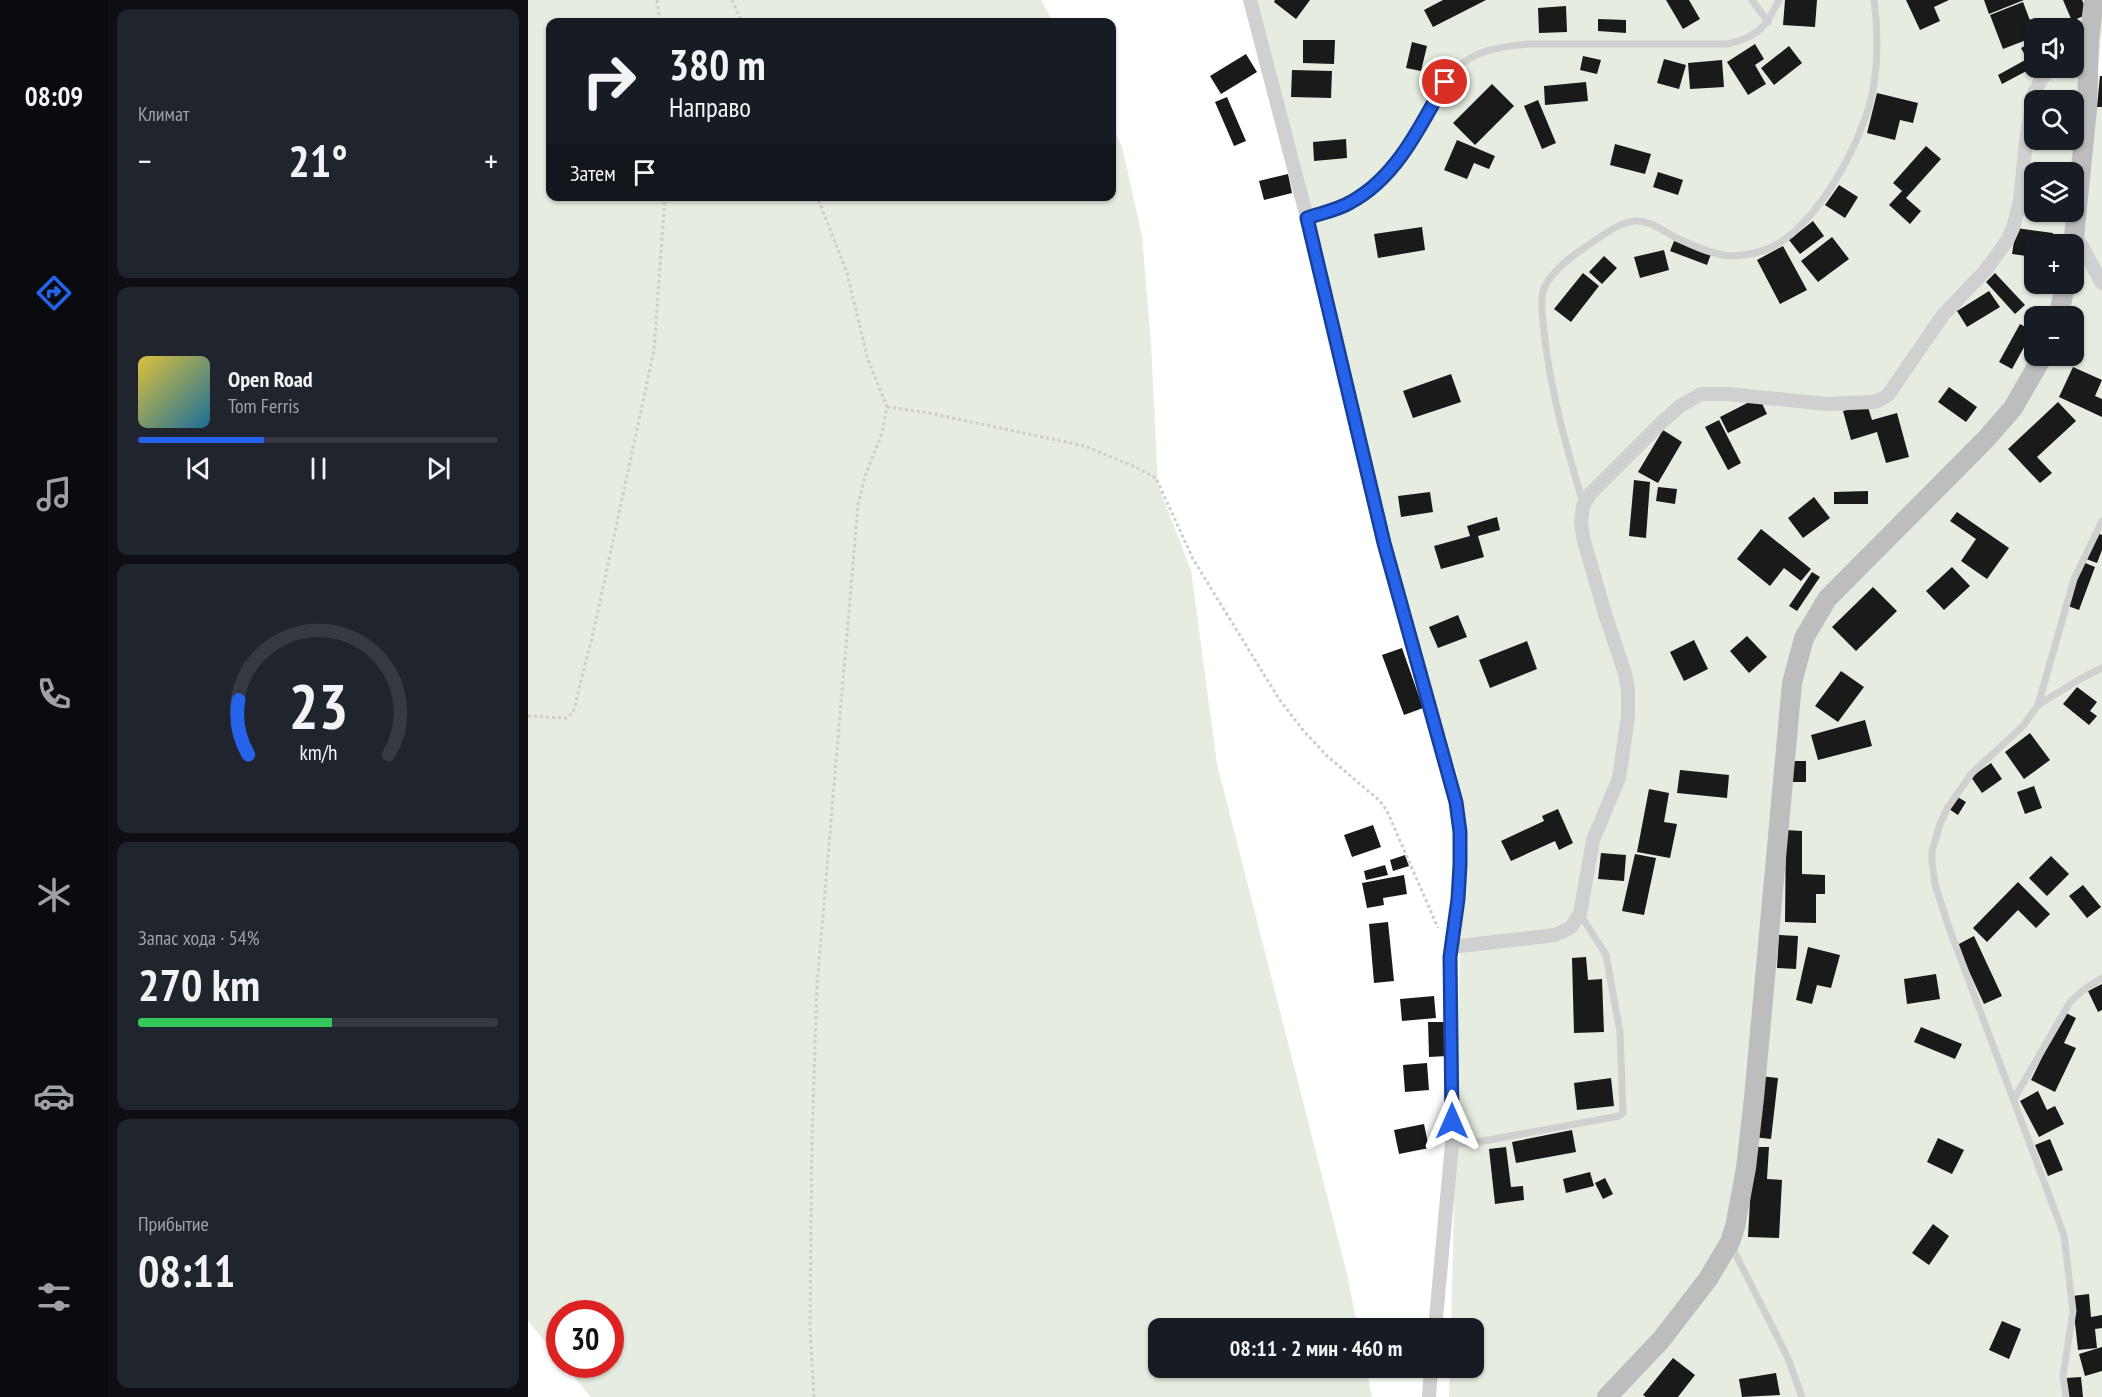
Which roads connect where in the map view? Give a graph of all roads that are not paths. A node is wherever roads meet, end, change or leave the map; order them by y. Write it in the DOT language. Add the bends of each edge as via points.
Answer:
graph roads {
  1 [pos="1752,0"];
  2 [pos="1779,0"];
  3 [pos="1874,0"];
  4 [pos="2094,0"];
  5 [pos="1254,2"];
  6 [pos="1768,22"];
  7 [pos="2084,35"];
  8 [pos="2042,78"];
  9 [pos="2084,78"];
  10 [pos="1307,218"];
  11 [pos="2075,234"];
  12 [pos="2084,256"];
  13 [pos="2102,283"];
  14 [pos="2038,366"];
  15 [pos="1583,506"];
  16 [pos="2102,522"];
  17 [pos="2102,669"];
  18 [pos="2038,705"];
  19 [pos="1580,914"];
  20 [pos="1451,952"];
  21 [pos="2102,978"];
  22 [pos="2014,1099"];
  23 [pos="1452,1144"];
  24 [pos="1730,1242"];
  25 [pos="1436,1318"];
  26 [pos="1430,1378"];
  27 [pos="1429,1397"];
  28 [pos="1607,1397"];
  29 [pos="1802,1397"];
  30 [pos="2066,1397"];
  1 -- 6 [label="lane"];
  2 -- 6 [label="lane"];
  3 -- 15 [label="lane" via="1877,26 1873,89 1856,143 1819,203 1783,240 1751,254 1730,256 1635,221 1612,229 1569,258 1546,285 1541,299 1546,349 1560,426"];
  4 -- 7 [label="street"];
  5 -- 10 [label="street"];
  6 -- 10 [label="lane" via="1753,36 1727,44 1528,44 1497,47 1477,54 1453,70 1403,155 1374,185 1348,204"];
  8 -- 15 [label="street" via="2034,93 2020,201 2007,241 1943,315 1888,395 1872,402 1827,404 1701,394 1663,421 1600,483"];
  9 -- 11 [label="street" via="2087,109"];
  10 -- 20 [label="street" via="1384,543 1456,802 1460,865"];
  12 -- 13 [label="street"];
  14 -- 24 [label="street" via="2013,408 1827,599 1804,638 1789,706 1746,1168"];
  15 -- 19 [label="street" via="1584,541 1625,674 1629,701 1619,778 1593,840"];
  16 -- 18 [label="lane" via="2074,579"];
  17 -- 18 [label="lane"];
  18 -- 22 [label="lane" via="2023,726 1972,773 1948,807 1932,851 1935,884 1948,926"];
  19 -- 20 [label="street" via="1570,928 1555,935"];
  19 -- 23 [label="lane" via="1606,955 1620,1032 1623,1113 1607,1119"];
  20 -- 23 [label="street"];
  21 -- 22 [label="lane" via="2070,1002"];
  22 -- 30 [label="lane" via="2064,1235 2073,1311 2063,1376"];
  23 -- 25 [label="street"];
  24 -- 28 [label="street" via="1708,1279 1660,1340"];
  24 -- 29 [label="lane" via="1787,1356"];
  26 -- 27 [label="street"];
}
